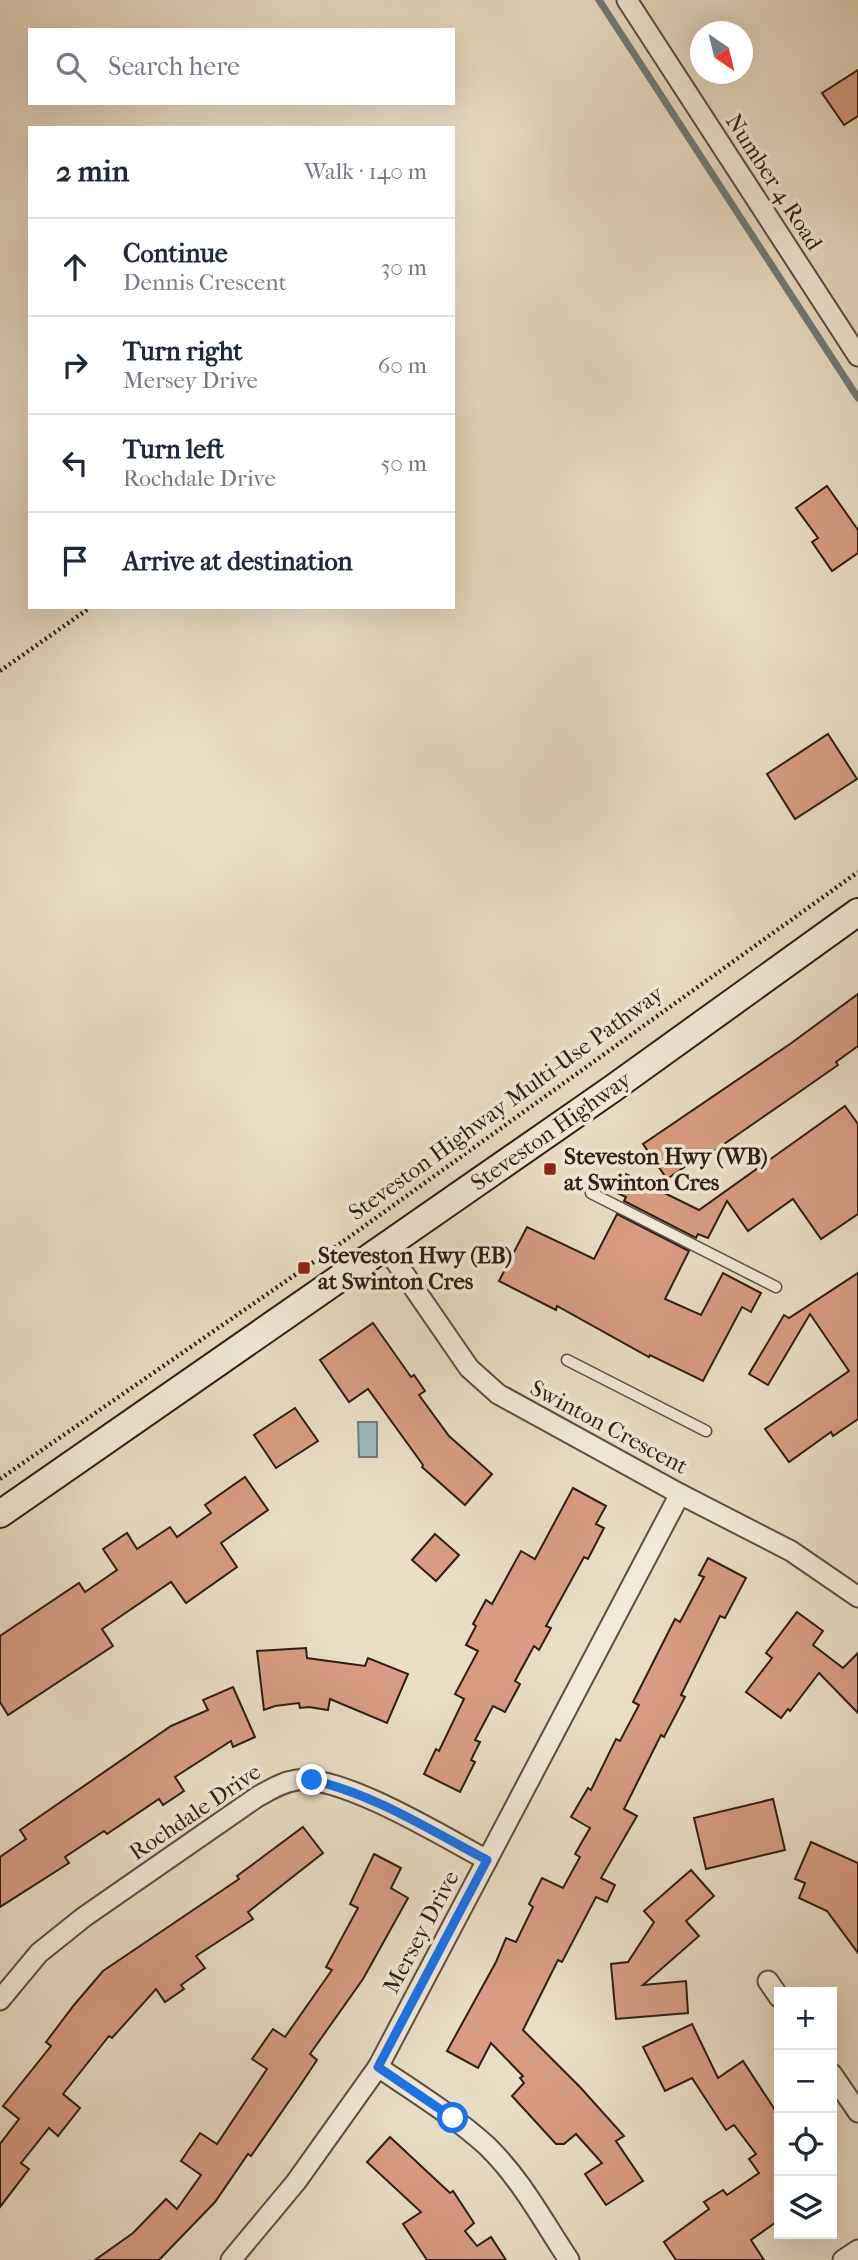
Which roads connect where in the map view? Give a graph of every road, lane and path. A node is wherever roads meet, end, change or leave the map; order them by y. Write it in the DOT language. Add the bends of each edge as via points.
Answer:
graph roads {
  1 [pos="626,0"];
  2 [pos="858,356"];
  3 [pos="89,609"];
  4 [pos="0,671"];
  5 [pos="858,872"];
  6 [pos="858,912"];
  7 [pos="591,1193"];
  8 [pos="385,1246"];
  9 [pos="776,1287"];
  10 [pos="567,1360"];
  11 [pos="706,1431"];
  12 [pos="0,1479"];
  13 [pos="680,1494"];
  14 [pos="0,1514"];
  15 [pos="858,1597"];
  16 [pos="487,1860"];
  17 [pos="0,2000"];
  18 [pos="378,2067"];
  19 [pos="837,2081"];
  20 [pos="858,2112"];
  21 [pos="858,2250"];
  22 [pos="231,2260"];
  23 [pos="569,2260"];
  24 [pos="843,2260"];
  1 -- 2 [label="street, Number 4 Road"];
  3 -- 4 [label="path"];
  5 -- 12 [label="path, Steveston Highway Multi-Use Pathway" via="336,1246"];
  6 -- 8 [label="main road, Steveston Highway"];
  7 -- 9 [label="lane"];
  8 -- 13 [label="street, Swinton Crescent" via="469,1368 498,1394"];
  8 -- 14 [label="main road, Steveston Highway"];
  10 -- 11 [label="lane"];
  13 -- 15 [label="street, Swinton Crescent" via="790,1551"];
  13 -- 16 [label="street, Mersey Drive"];
  16 -- 17 [label="street, Rochdale Drive" via="373,1800 335,1786 298,1780 280,1784 84,1917 39,1953"];
  16 -- 18 [label="street, Mersey Drive"];
  18 -- 22 [label="street, Mersey Drive" via="296,2182"];
  18 -- 23 [label="street" via="488,2148 528,2194"];
  19 -- 20 [label="street"];
  21 -- 24 [label="street"];
}
